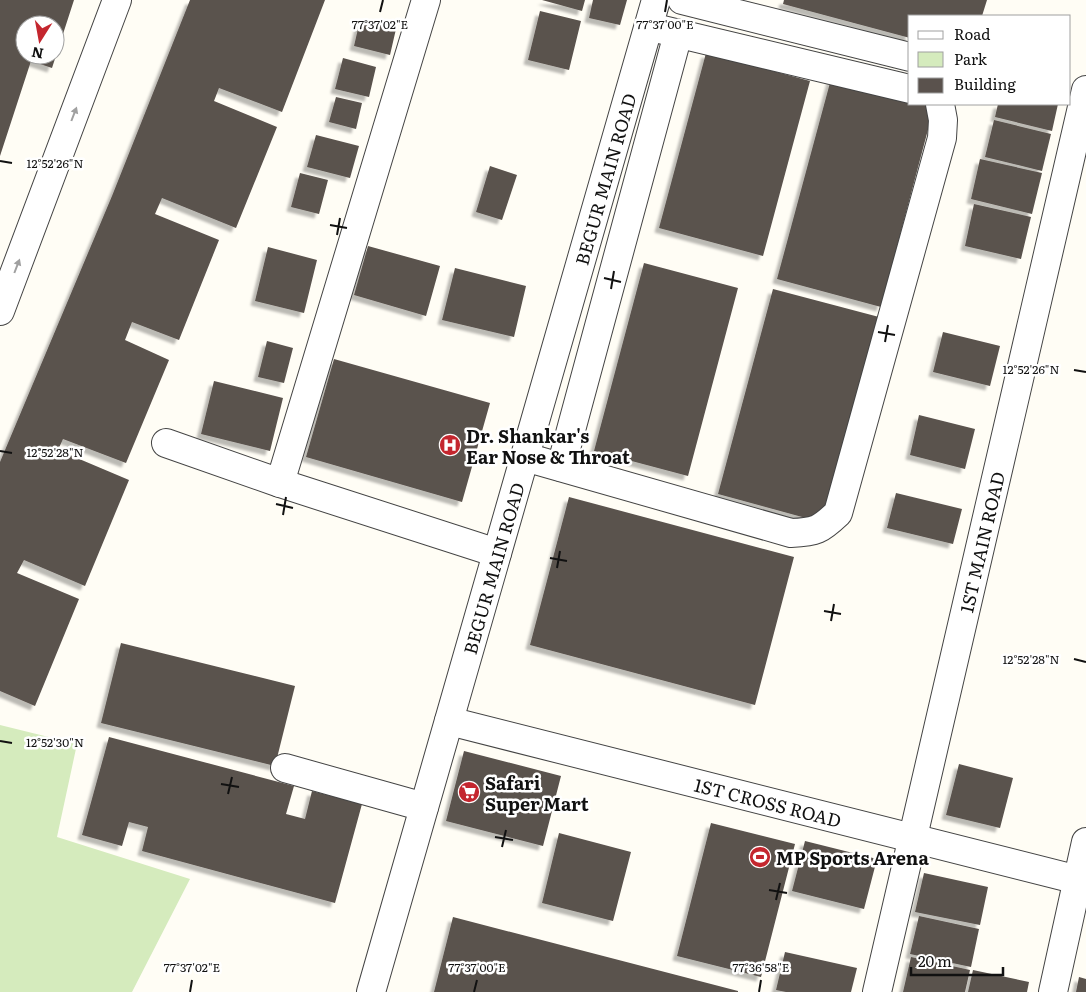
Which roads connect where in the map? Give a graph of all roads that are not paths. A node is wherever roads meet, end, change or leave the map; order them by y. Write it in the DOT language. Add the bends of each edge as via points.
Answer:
graph roads {
  1 [pos="117,0"];
  2 [pos="426,0"];
  3 [pos="656,0"];
  4 [pos="682,0"];
  5 [pos="731,6"];
  6 [pos="648,26"];
  7 [pos="678,34"];
  8 [pos="908,56"];
  9 [pos="908,89"];
  10 [pos="1086,90"];
  11 [pos="940,105"];
  12 [pos="0,311"];
  13 [pos="166,443"];
  14 [pos="525,457"];
  15 [pos="561,467"];
  16 [pos="280,483"];
  17 [pos="497,553"];
  18 [pos="449,721"];
  19 [pos="285,768"];
  20 [pos="424,807"];
  21 [pos="911,838"];
  22 [pos="1086,842"];
  23 [pos="1082,881"];
  24 [pos="372,992"];
  25 [pos="876,992"];
  26 [pos="1053,992"];
  12 -- 1 [label="street, one-way"];
  2 -- 16 [label="street"];
  3 -- 6 [label="street, BEGUR MAIN ROAD"];
  4 -- 5 [label="street"];
  5 -- 8 [label="street"];
  6 -- 7 [label="street"];
  6 -- 14 [label="street, BEGUR MAIN ROAD"];
  7 -- 9 [label="street"];
  7 -- 15 [label="street"];
  10 -- 21 [label="street, 1ST MAIN ROAD"];
  11 -- 15 [label="street" via="942,138 838,513 821,529 791,533"];
  13 -- 16 [label="street"];
  14 -- 15 [label="street"];
  14 -- 17 [label="street, BEGUR MAIN ROAD"];
  16 -- 17 [label="street"];
  17 -- 18 [label="street, BEGUR MAIN ROAD"];
  18 -- 20 [label="street, BEGUR MAIN ROAD"];
  18 -- 21 [label="street, 1ST CROSS ROAD"];
  19 -- 20 [label="street"];
  20 -- 24 [label="street, BEGUR MAIN ROAD"];
  21 -- 23 [label="street, 1ST CROSS ROAD"];
  21 -- 25 [label="street, 1ST MAIN ROAD"];
  22 -- 23 [label="street"];
  23 -- 26 [label="street"];
}
